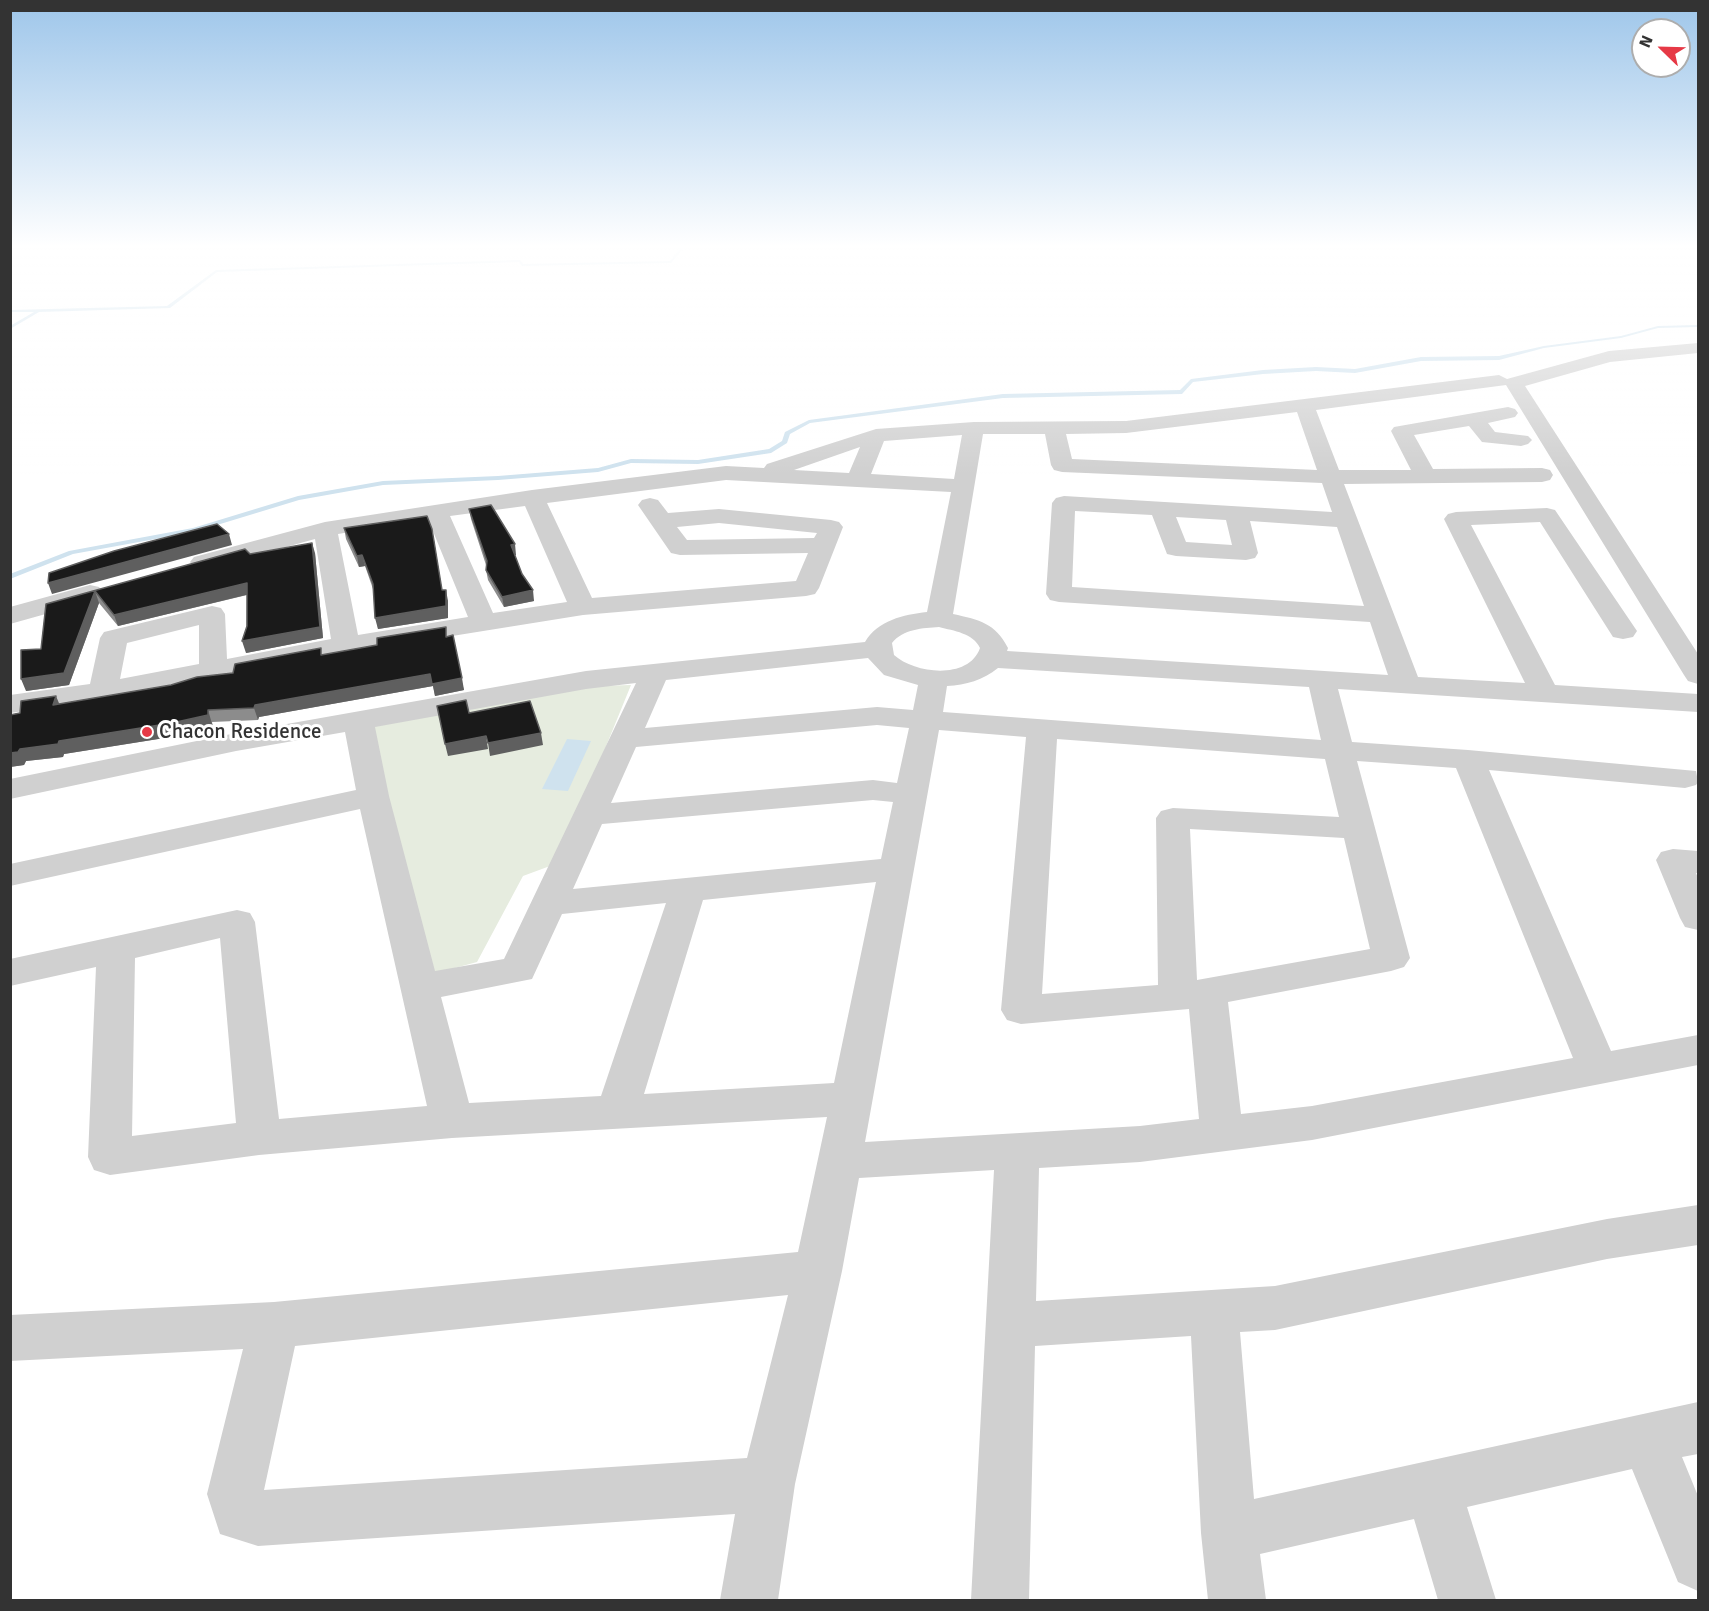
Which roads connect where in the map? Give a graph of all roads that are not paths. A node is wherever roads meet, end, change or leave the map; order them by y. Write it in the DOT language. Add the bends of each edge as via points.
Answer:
graph roads {
  1 [pos="1698,348"];
  2 [pos="1499,381"];
  3 [pos="1305,406"];
  4 [pos="1508,413"];
  5 [pos="1474,419"];
  6 [pos="974,428"];
  7 [pos="1054,428"];
  8 [pos="876,435"];
  9 [pos="1521,440"];
  10 [pos="763,474"];
  11 [pos="1542,475"];
  12 [pos="1426,476"];
  13 [pos="1331,477"];
  14 [pos="856,480"];
  15 [pos="635,484"];
  16 [pos="964,486"];
  17 [pos="532,497"];
  18 [pos="1161,509"];
  19 [pos="436,511"];
  20 [pos="1236,513"];
  21 [pos="1346,520"];
  22 [pos="325,529"];
  23 [pos="175,570"];
  24 [pos="118,585"];
  25 [pos="583,607"];
  26 [pos="1382,615"];
  27 [pos="10,616"];
  28 [pos="939,619"];
  29 [pos="484,623"];
  30 [pos="1675,637"];
  31 [pos="346,645"];
  32 [pos="878,650"];
  33 [pos="992,659"];
  34 [pos="213,670"];
  35 [pos="655,673"];
  36 [pos="1698,675"];
  37 [pos="934,679"];
  38 [pos="1321,679"];
  39 [pos="1406,684"];
  40 [pos="103,691"];
  41 [pos="1544,693"];
  42 [pos="1698,703"];
  43 [pos="10,704"];
  44 [pos="358,720"];
  45 [pos="926,720"];
  46 [pos="1042,728"];
  47 [pos="625,739"];
  48 [pos="1340,750"];
  49 [pos="1468,759"];
  50 [pos="1685,778"];
  51 [pos="10,789"];
  52 [pos="911,795"];
  53 [pos="373,796"];
  54 [pos="590,815"];
  55 [pos="1359,828"];
  56 [pos="1698,862"];
  57 [pos="897,869"];
  58 [pos="10,875"];
  59 [pos="688,891"];
  60 [pos="549,903"];
  61 [pos="1698,918"];
  62 [pos="116,950"];
  63 [pos="10,973"];
  64 [pos="419,987"];
  65 [pos="1193,994"];
  66 [pos="1698,1050"];
  67 [pos="1598,1069"];
  68 [pos="852,1099"];
  69 [pos="617,1111"];
  70 [pos="452,1121"];
  71 [pos="1222,1134"];
  72 [pos="259,1138"];
  73 [pos="1017,1150"];
  74 [pos="840,1161"];
  75 [pos="1698,1224"];
  76 [pos="818,1271"];
  77 [pos="1214,1312"];
  78 [pos="1010,1324"];
  79 [pos="274,1325"];
  80 [pos="10,1338"];
  81 [pos="1698,1428"];
  82 [pos="1647,1439"];
  83 [pos="768,1484"];
  84 [pos="1433,1487"];
  85 [pos="1229,1533"];
  86 [pos="1698,1562"];
  87 [pos="749,1600"];
  88 [pos="1000,1600"];
  89 [pos="1237,1600"];
  90 [pos="1467,1600"];
  1 -- 30 [label="street" via="1609,357 1514,383 1589,516"];
  2 -- 3 [label="street"];
  3 -- 7 [label="street" via="1126,428"];
  3 -- 13 [label="street"];
  4 -- 5 [label="street"];
  5 -- 9 [label="street" via="1489,438"];
  5 -- 12 [label="street" via="1401,431"];
  6 -- 7 [label="street"];
  6 -- 8 [label="street"];
  6 -- 16 [label="street"];
  7 -- 13 [label="street" via="1062,465"];
  8 -- 10 [label="street"];
  8 -- 14 [label="street"];
  10 -- 14 [label="street"];
  10 -- 15 [label="street" via="726,473"];
  11 -- 12 [label="street"];
  12 -- 13 [label="street"];
  13 -- 21 [label="street"];
  14 -- 16 [label="street"];
  15 -- 17 [label="street"];
  15 -- 25 [label="street" via="662,521 719,516 831,527 806,588"];
  16 -- 28 [label="street"];
  17 -- 19 [label="street"];
  17 -- 25 [label="street"];
  18 -- 20 [label="street"];
  18 -- 20 [label="street" via="1176,549 1246,553"];
  18 -- 26 [label="street" via="1065,503 1059,594"];
  19 -- 22 [label="street"];
  19 -- 29 [label="street"];
  20 -- 21 [label="street"];
  21 -- 26 [label="street"];
  22 -- 23 [label="street"];
  22 -- 31 [label="street"];
  24 -- 27 [label="street"];
  25 -- 29 [label="street"];
  26 -- 39 [label="street"];
  28 -- 32 [label="street" via="896,627 886,633"];
  28 -- 33 [label="street" via="982,631 995,646"];
  29 -- 31 [label="street"];
  30 -- 36 [label="street"];
  30 -- 41 [label="street" via="1633,632 1547,515 1456,519"];
  31 -- 34 [label="street"];
  32 -- 35 [label="street"];
  32 -- 37 [label="street" via="890,666"];
  33 -- 37 [label="street" via="967,675"];
  33 -- 38 [label="street"];
  34 -- 40 [label="street"];
  34 -- 40 [label="street" via="212,614 114,638"];
  35 -- 44 [label="street" via="586,680"];
  35 -- 47 [label="street"];
  37 -- 45 [label="street"];
  38 -- 39 [label="street"];
  38 -- 48 [label="street"];
  39 -- 41 [label="street"];
  40 -- 43 [label="street"];
  41 -- 42 [label="street"];
  44 -- 51 [label="street"];
  44 -- 53 [label="street"];
  45 -- 46 [label="street"];
  45 -- 47 [label="street" via="877,716"];
  45 -- 52 [label="street"];
  46 -- 48 [label="street"];
  46 -- 65 [label="street" via="1021,1010"];
  47 -- 54 [label="street"];
  48 -- 49 [label="street"];
  48 -- 55 [label="street"];
  49 -- 50 [label="street"];
  49 -- 67 [label="street"];
  52 -- 54 [label="street" via="873,790"];
  52 -- 57 [label="street"];
  53 -- 58 [label="street"];
  53 -- 64 [label="street"];
  54 -- 60 [label="street"];
  55 -- 65 [label="street" via="1391,958"];
  55 -- 65 [label="street" via="1173,818"];
  56 -- 61 [label="street" via="1673,860"];
  57 -- 59 [label="street"];
  57 -- 68 [label="street"];
  59 -- 60 [label="street"];
  59 -- 69 [label="street"];
  60 -- 64 [label="street" via="518,970"];
  62 -- 63 [label="street"];
  62 -- 72 [label="street" via="237,922"];
  62 -- 72 [label="street" via="110,1157"];
  64 -- 70 [label="street"];
  65 -- 71 [label="street"];
  66 -- 67 [label="street"];
  67 -- 71 [label="street" via="1312,1123"];
  68 -- 69 [label="street"];
  68 -- 74 [label="street"];
  69 -- 70 [label="street"];
  70 -- 72 [label="street"];
  71 -- 73 [label="street" via="1140,1144"];
  73 -- 74 [label="street"];
  73 -- 78 [label="street"];
  74 -- 76 [label="street"];
  75 -- 77 [label="street" via="1607,1239 1275,1308"];
  76 -- 79 [label="street"];
  76 -- 83 [label="street"];
  77 -- 78 [label="street"];
  77 -- 85 [label="street"];
  78 -- 88 [label="street"];
  79 -- 80 [label="street"];
  79 -- 83 [label="street" via="235,1494 240,1514 258,1518"];
  81 -- 82 [label="street"];
  82 -- 84 [label="street"];
  82 -- 86 [label="street"];
  83 -- 87 [label="street"];
  84 -- 85 [label="street"];
  84 -- 90 [label="street"];
  85 -- 89 [label="street"];
}
